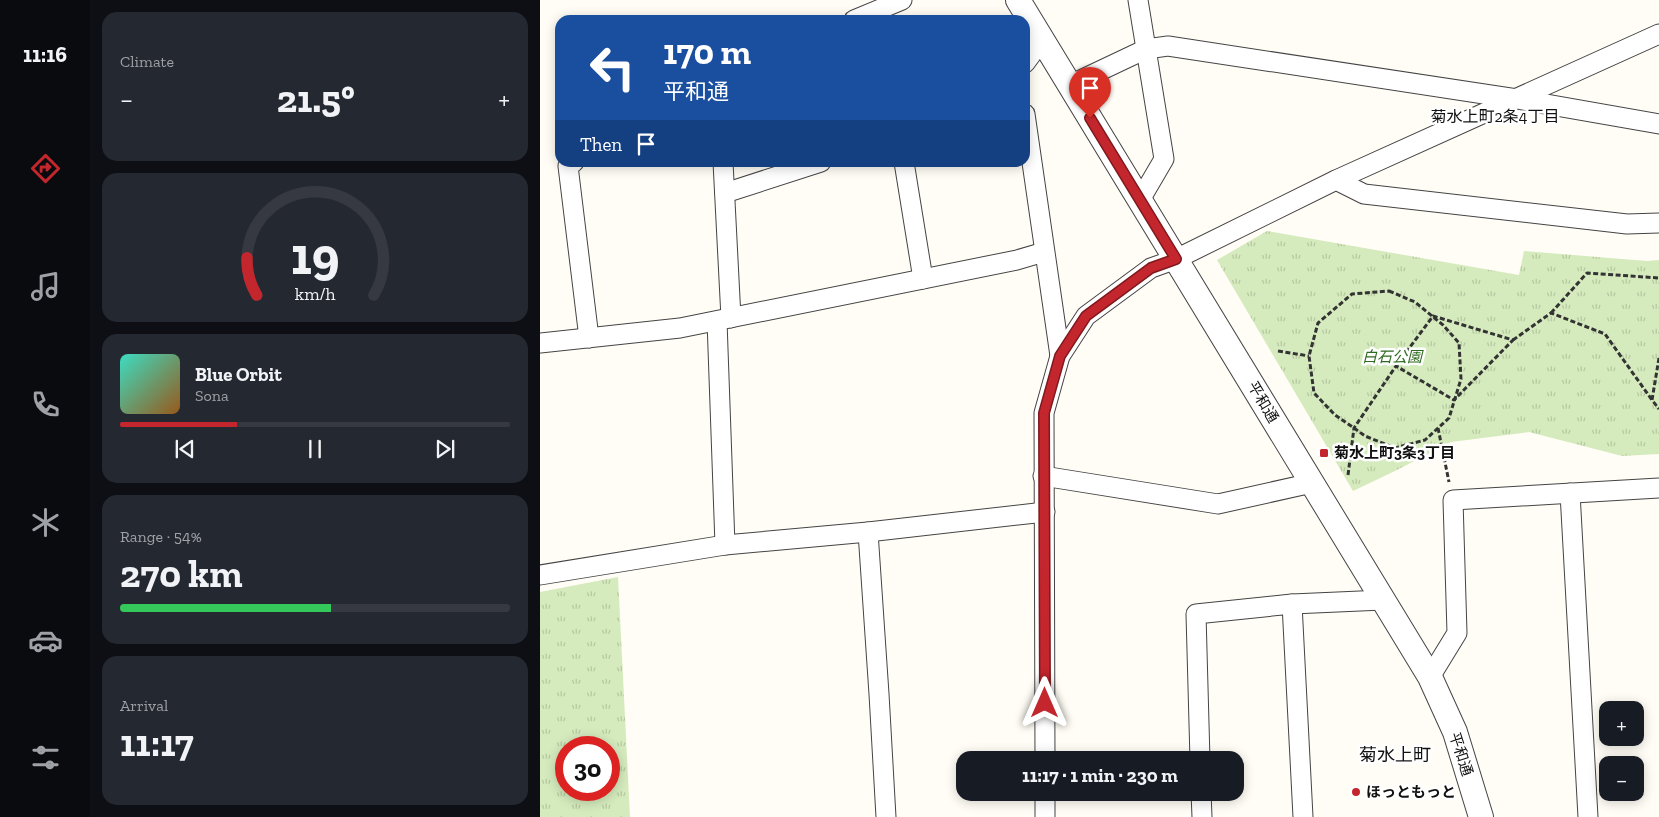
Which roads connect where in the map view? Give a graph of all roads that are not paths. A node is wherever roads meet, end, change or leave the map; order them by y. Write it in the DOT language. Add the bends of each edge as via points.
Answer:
graph roads {
  1 [pos="902,0"];
  2 [pos="1018,0"];
  3 [pos="1138,0"];
  4 [pos="878,15"];
  5 [pos="1027,15"];
  6 [pos="1030,20"];
  7 [pos="1659,34"];
  8 [pos="1042,40"];
  9 [pos="1146,49"];
  10 [pos="1030,56"];
  11 [pos="1070,86"];
  12 [pos="1517,99"];
  13 [pos="1659,124"];
  14 [pos="1030,150"];
  15 [pos="568,167"];
  16 [pos="723,167"];
  17 [pos="806,167"];
  18 [pos="905,167"];
  19 [pos="1336,180"];
  20 [pos="725,193"];
  21 [pos="1140,200"];
  22 [pos="1659,222"];
  23 [pos="1044,252"];
  24 [pos="1176,259"];
  25 [pos="923,279"];
  26 [pos="724,319"];
  27 [pos="589,338"];
  28 [pos="540,343"];
  29 [pos="1060,356"];
  30 [pos="1043,476"];
  31 [pos="1312,483"];
  32 [pos="1659,488"];
  33 [pos="1570,493"];
  34 [pos="1045,512"];
  35 [pos="868,532"];
  36 [pos="725,545"];
  37 [pos="540,575"];
  38 [pos="1383,600"];
  39 [pos="1292,604"];
  40 [pos="1430,677"];
  41 [pos="1045,751"];
  42 [pos="1200,751"];
  43 [pos="1045,801"];
  44 [pos="1201,801"];
  45 [pos="886,817"];
  46 [pos="1045,817"];
  47 [pos="1202,817"];
  48 [pos="1303,817"];
  49 [pos="1481,817"];
  50 [pos="1588,817"];
  1 -- 4 [label="street"];
  2 -- 5 [label="street, 平和通"];
  3 -- 9 [label="street"];
  6 -- 8 [label="street, 平和通"];
  7 -- 12 [label="street"];
  8 -- 10 [label="street"];
  8 -- 11 [label="street, 平和通"];
  9 -- 11 [label="street"];
  9 -- 12 [label="street" via="1168,46"];
  9 -- 21 [label="street" via="1164,159"];
  11 -- 21 [label="street, 平和通"];
  12 -- 13 [label="street"];
  12 -- 19 [label="street"];
  14 -- 23 [label="street"];
  15 -- 27 [label="street"];
  16 -- 20 [label="street"];
  17 -- 20 [label="street"];
  18 -- 25 [label="street"];
  19 -- 22 [label="street" via="1364,194 1627,224"];
  19 -- 24 [label="street"];
  20 -- 26 [label="street"];
  21 -- 24 [label="street, 平和通"];
  23 -- 25 [label="street"];
  23 -- 29 [label="street"];
  24 -- 29 [label="street" via="1151,268 1086,316"];
  24 -- 31 [label="street, 平和通"];
  25 -- 26 [label="street"];
  26 -- 27 [label="street" via="680,328"];
  26 -- 36 [label="street"];
  27 -- 28 [label="street"];
  29 -- 30 [label="street" via="1044,413"];
  30 -- 31 [label="street" via="1218,504"];
  30 -- 34 [label="street"];
  31 -- 38 [label="street, 平和通"];
  32 -- 33 [label="street"];
  33 -- 40 [label="street" via="1453,500 1457,633"];
  33 -- 50 [label="street"];
  34 -- 35 [label="street"];
  34 -- 41 [label="street"];
  35 -- 36 [label="street"];
  35 -- 45 [label="street"];
  36 -- 37 [label="street"];
  38 -- 39 [label="street"];
  38 -- 40 [label="street, 平和通"];
  39 -- 42 [label="street" via="1196,614"];
  39 -- 48 [label="street"];
  40 -- 49 [label="street, 平和通" via="1454,732"];
  43 -- 46 [label="street"];
  44 -- 47 [label="street"];
}
